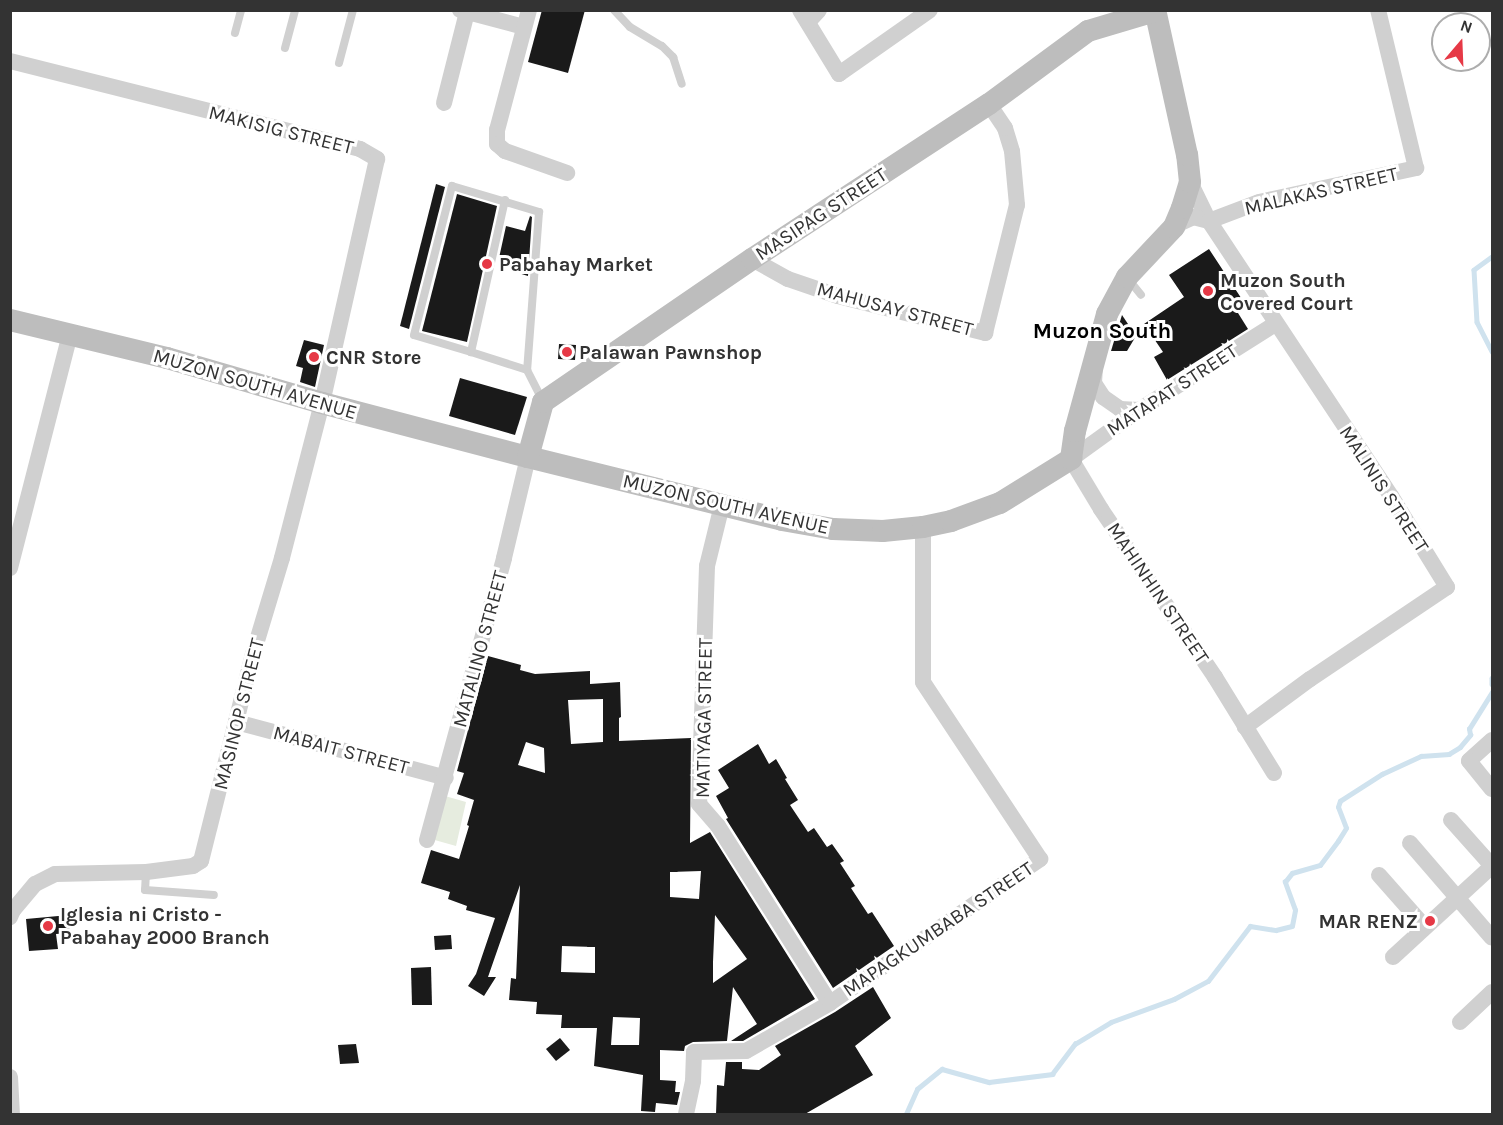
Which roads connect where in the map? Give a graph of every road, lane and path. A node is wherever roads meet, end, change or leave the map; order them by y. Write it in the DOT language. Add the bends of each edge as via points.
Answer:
graph roads {
  1 [pos="241,10"];
  2 [pos="295,10"];
  3 [pos="353,10"];
  4 [pos="529,10"];
  5 [pos="614,10"];
  6 [pos="1378,10"];
  7 [pos="463,11"];
  8 [pos="1156,11"];
  9 [pos="927,12"];
  10 [pos="809,14"];
  11 [pos="524,27"];
  12 [pos="235,33"];
  13 [pos="285,48"];
  14 [pos="10,62"];
  15 [pos="339,63"];
  16 [pos="682,84"];
  17 [pos="444,103"];
  18 [pos="989,104"];
  19 [pos="567,173"];
  20 [pos="1190,182"];
  21 [pos="505,200"];
  22 [pos="1209,221"];
  23 [pos="1174,226"];
  24 [pos="752,259"];
  25 [pos="10,320"];
  26 [pos="1275,324"];
  27 [pos="70,334"];
  28 [pos="471,352"];
  29 [pos="1095,361"];
  30 [pos="527,370"];
  31 [pos="543,402"];
  32 [pos="322,403"];
  33 [pos="1139,410"];
  34 [pos="528,457"];
  35 [pos="1071,459"];
  36 [pos="722,505"];
  37 [pos="923,527"];
  38 [pos="10,568"];
  39 [pos="236,722"];
  40 [pos="1245,727"];
  41 [pos="1492,740"];
  42 [pos="1274,772"];
  43 [pos="446,778"];
  44 [pos="1492,789"];
  45 [pos="1451,820"];
  46 [pos="427,840"];
  47 [pos="1410,843"];
  48 [pos="1492,866"];
  49 [pos="146,872"];
  50 [pos="1379,875"];
  51 [pos="214,895"];
  52 [pos="1455,898"];
  53 [pos="10,917"];
  54 [pos="1425,927"];
  55 [pos="1492,938"];
  56 [pos="1393,957"];
  57 [pos="1492,992"];
  58 [pos="830,1003"];
  59 [pos="1460,1022"];
  60 [pos="10,1077"];
  61 [pos="12,1114"];
  62 [pos="686,1114"];
  1 -- 12 [label="lane"];
  2 -- 13 [label="lane"];
  3 -- 15 [label="lane"];
  4 -- 11 [label="street"];
  5 -- 16 [label="lane" via="630,27 673,57"];
  6 -- 22 [label="street, MALAKAS STREET" via="1416,168 1259,202"];
  7 -- 11 [label="street"];
  7 -- 17 [label="street"];
  8 -- 18 [label="street, MASIPAG STREET" via="1088,31"];
  8 -- 20 [label="street"];
  9 -- 10 [label="street" via="840,75"];
  11 -- 19 [label="street" via="497,130 497,144 505,151"];
  14 -- 32 [label="street, MAKISIG STREET" via="360,149 377,159"];
  18 -- 24 [label="street, MASIPAG STREET"];
  18 -- 24 [label="street, MAHUSAY STREET" via="1005,128 1012,151 1017,205 986,333 838,296 788,279"];
  20 -- 22 [label="street, MALINIS STREET"];
  20 -- 23 [label="street"];
  21 -- 28 [label="lane"];
  21 -- 28 [label="lane" via="452,186 414,335"];
  21 -- 30 [label="lane" via="538,212"];
  22 -- 23 [label="street" via="1193,216"];
  22 -- 26 [label="street, MALINIS STREET"];
  23 -- 29 [label="street" via="1134,286 1107,314"];
  24 -- 31 [label="street, MASIPAG STREET"];
  25 -- 27 [label="street, MUZON SOUTH AVENUE"];
  26 -- 33 [label="street, MATAPAT STREET"];
  26 -- 40 [label="street, MALINIS STREET" via="1447,586"];
  27 -- 32 [label="street, MUZON SOUTH AVENUE"];
  27 -- 38 [label="street"];
  28 -- 30 [label="lane"];
  29 -- 33 [label="street" via="1095,383 1103,397 1120,409"];
  29 -- 35 [label="street"];
  30 -- 31 [label="lane"];
  31 -- 34 [label="street"];
  32 -- 34 [label="street, MUZON SOUTH AVENUE"];
  32 -- 39 [label="street, MASINOP STREET"];
  33 -- 35 [label="street, MATAPAT STREET"];
  34 -- 36 [label="street, MUZON SOUTH AVENUE"];
  34 -- 43 [label="street, MATALINO STREET"];
  35 -- 37 [label="street, MUZON SOUTH AVENUE" via="1000,503"];
  35 -- 40 [label="street, MAHINHIN STREET"];
  36 -- 37 [label="street, MUZON SOUTH AVENUE" via="833,529 883,531"];
  36 -- 58 [label="street, MATIYAGA STREET" via="707,566 699,804 718,826"];
  37 -- 58 [label="street, MAPAGKUMBABA STREET" via="923,682 1040,860"];
  39 -- 43 [label="street, MABAIT STREET"];
  39 -- 49 [label="street, MASINOP STREET" via="201,861 193,866"];
  40 -- 42 [label="street, MAHINHIN STREET"];
  41 -- 44 [label="street" via="1469,761"];
  43 -- 46 [label="street, MATALINO STREET"];
  45 -- 48 [label="street"];
  47 -- 52 [label="street"];
  48 -- 52 [label="street"];
  49 -- 51 [label="lane" via="144,890"];
  49 -- 53 [label="street, MASINOP STREET" via="55,874 35,884"];
  50 -- 54 [label="street"];
  52 -- 54 [label="street"];
  52 -- 55 [label="street"];
  54 -- 56 [label="street"];
  57 -- 59 [label="street"];
  58 -- 62 [label="street" via="746,1051 694,1052"];
  60 -- 61 [label="street"];
}
